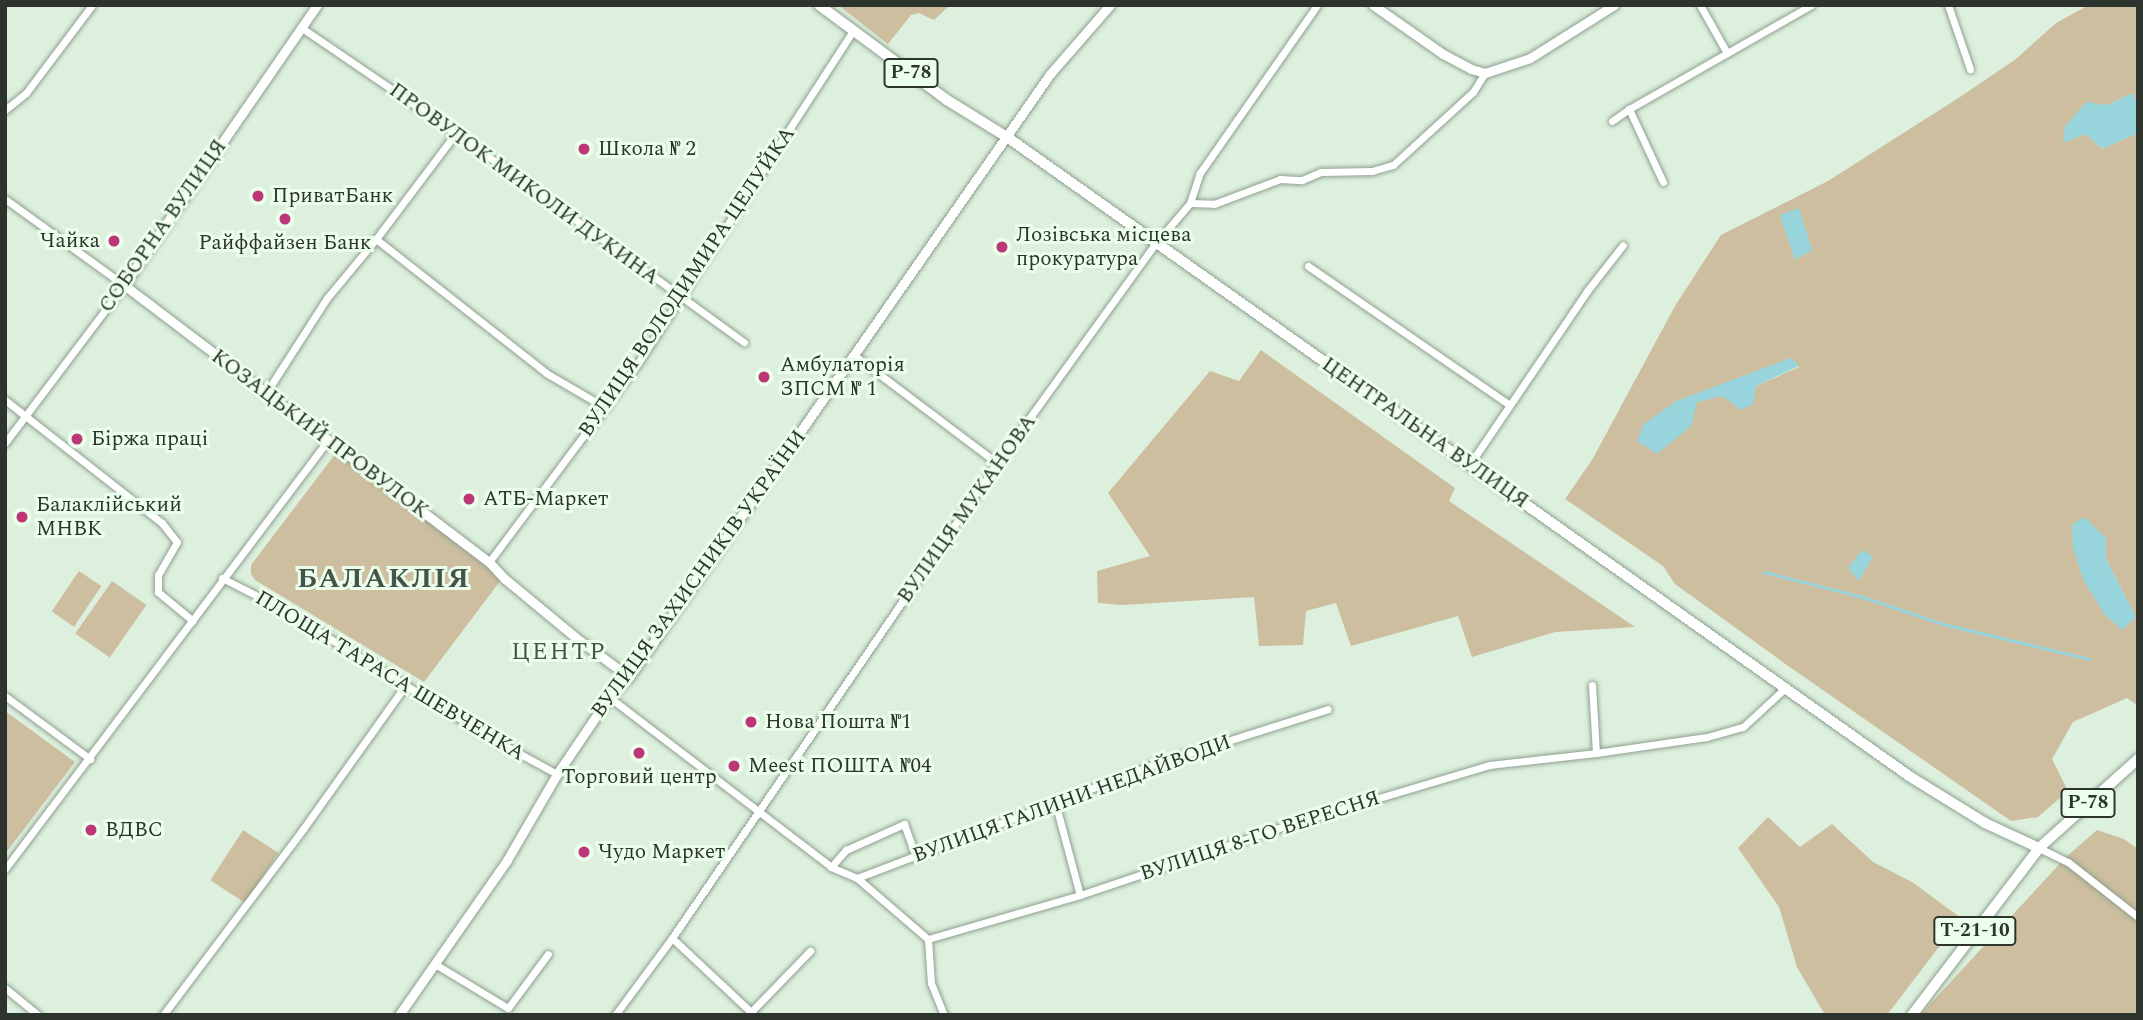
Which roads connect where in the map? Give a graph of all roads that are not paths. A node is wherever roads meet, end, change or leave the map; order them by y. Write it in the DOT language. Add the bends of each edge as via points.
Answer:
graph roads {
  1 [pos="92,5"];
  2 [pos="317,5"];
  3 [pos="819,5"];
  4 [pos="1110,5"];
  5 [pos="1317,5"];
  6 [pos="1373,5"];
  7 [pos="1614,5"];
  8 [pos="1700,5"];
  9 [pos="1811,5"];
  10 [pos="1948,5"];
  11 [pos="302,27"];
  12 [pos="853,32"];
  13 [pos="1727,53"];
  14 [pos="1970,69"];
  15 [pos="1485,73"];
  16 [pos="1629,109"];
  17 [pos="5,110"];
  18 [pos="1612,121"];
  19 [pos="456,132"];
  20 [pos="1007,137"];
  21 [pos="1663,182"];
  22 [pos="5,199"];
  23 [pos="1190,203"];
  24 [pos="376,239"];
  25 [pos="1154,244"];
  26 [pos="1623,245"];
  27 [pos="1308,266"];
  28 [pos="124,285"];
  29 [pos="680,298"];
  30 [pos="744,342"];
  31 [pos="855,356"];
  32 [pos="266,393"];
  33 [pos="5,400"];
  34 [pos="1508,404"];
  35 [pos="606,408"];
  36 [pos="26,416"];
  37 [pos="328,440"];
  38 [pos="5,443"];
  39 [pos="997,463"];
  40 [pos="1470,464"];
  41 [pos="489,562"];
  42 [pos="222,578"];
  43 [pos="193,621"];
  44 [pos="629,677"];
  45 [pos="1592,685"];
  46 [pos="405,686"];
  47 [pos="1784,689"];
  48 [pos="5,696"];
  49 [pos="609,698"];
  50 [pos="1328,709"];
  51 [pos="1596,753"];
  52 [pos="90,759"];
  53 [pos="2138,759"];
  54 [pos="556,774"];
  55 [pos="1055,802"];
  56 [pos="759,811"];
  57 [pos="2039,848"];
  58 [pos="916,857"];
  59 [pos="831,867"];
  60 [pos="5,869"];
  61 [pos="857,878"];
  62 [pos="1080,895"];
  63 [pos="2138,917"];
  64 [pos="671,938"];
  65 [pos="928,939"];
  66 [pos="810,951"];
  67 [pos="548,954"];
  68 [pos="435,964"];
  69 [pos="5,988"];
  70 [pos="751,1014"];
  71 [pos="38,1015"];
  72 [pos="163,1015"];
  73 [pos="399,1015"];
  74 [pos="615,1015"];
  75 [pos="944,1015"];
  76 [pos="1912,1015"];
  1 -- 17 [label="street" via="26,93"];
  2 -- 11 [label="street, СОБОРНА ВУЛИЦЯ"];
  3 -- 12 [label="main road, ЦЕНТРАЛЬНА ВУЛИЦЯ / Р-78"];
  4 -- 20 [label="street, ВУЛИЦЯ ЗАХИСНИКІВ УКРАЇНИ" via="1051,74"];
  5 -- 23 [label="street, ВУЛИЦЯ МУКАНОВА" via="1200,173"];
  6 -- 15 [label="street" via="1443,54"];
  7 -- 15 [label="street" via="1530,58"];
  8 -- 13 [label="street"];
  9 -- 13 [label="street"];
  10 -- 14 [label="street"];
  11 -- 19 [label="street, ПРОВУЛОК МИКОЛИ ДУКИНА"];
  11 -- 28 [label="street, СОБОРНА ВУЛИЦЯ"];
  12 -- 20 [label="main road, ЦЕНТРАЛЬНА ВУЛИЦЯ / Р-78"];
  12 -- 29 [label="street, ВУЛИЦЯ ВОЛОДИМИРА ЦЕЛУЙКА"];
  13 -- 16 [label="street"];
  15 -- 23 [label="street" via="1473,92 1393,164 1373,172 1280,179 1214,204"];
  16 -- 18 [label="street"];
  16 -- 21 [label="street"];
  19 -- 24 [label="street"];
  19 -- 29 [label="street, ПРОВУЛОК МИКОЛИ ДУКИНА"];
  20 -- 25 [label="main road, ЦЕНТРАЛЬНА ВУЛИЦЯ / Р-78"];
  20 -- 31 [label="street, ВУЛИЦЯ ЗАХИСНИКІВ УКРАЇНИ"];
  22 -- 28 [label="street, КОЗАЦЬКИЙ ПРОВУЛОК"];
  23 -- 25 [label="street, ВУЛИЦЯ МУКАНОВА"];
  24 -- 32 [label="street" via="327,298"];
  24 -- 35 [label="street" via="546,373"];
  25 -- 39 [label="street, ВУЛИЦЯ МУКАНОВА"];
  25 -- 40 [label="main road, ЦЕНТРАЛЬНА ВУЛИЦЯ / Р-78"];
  26 -- 34 [label="street"];
  27 -- 34 [label="street"];
  28 -- 32 [label="street, КОЗАЦЬКИЙ ПРОВУЛОК"];
  28 -- 36 [label="street, СОБОРНА ВУЛИЦЯ"];
  29 -- 30 [label="street, ПРОВУЛОК МИКОЛИ ДУКИНА"];
  29 -- 35 [label="street, ВУЛИЦЯ ВОЛОДИМИРА ЦЕЛУЙКА"];
  31 -- 39 [label="street"];
  31 -- 44 [label="street, ВУЛИЦЯ ЗАХИСНИКІВ УКРАЇНИ"];
  32 -- 37 [label="street, КОЗАЦЬКИЙ ПРОВУЛОК"];
  33 -- 36 [label="street"];
  34 -- 40 [label="street"];
  35 -- 41 [label="street, ВУЛИЦЯ ВОЛОДИМИРА ЦЕЛУЙКА"];
  36 -- 38 [label="street, СОБОРНА ВУЛИЦЯ"];
  36 -- 43 [label="street" via="162,523 177,542 158,575 158,592"];
  37 -- 41 [label="street, КОЗАЦЬКИЙ ПРОВУЛОК"];
  37 -- 42 [label="street"];
  39 -- 56 [label="street, ВУЛИЦЯ МУКАНОВА"];
  40 -- 47 [label="main road, ЦЕНТРАЛЬНА ВУЛИЦЯ / Р-78"];
  41 -- 44 [label="street, КОЗАЦЬКИЙ ПРОВУЛОК"];
  42 -- 43 [label="street"];
  42 -- 46 [label="street, ПЛОЩА ТАРАСА ШЕВЧЕНКА" via="277,606"];
  43 -- 52 [label="street"];
  44 -- 49 [label="street, ВУЛИЦЯ ЗАХИСНИКІВ УКРАЇНИ"];
  45 -- 51 [label="street"];
  46 -- 54 [label="street, ПЛОЩА ТАРАСА ШЕВЧЕНКА"];
  46 -- 72 [label="street"];
  47 -- 51 [label="street, ВУЛИЦЯ 8-ГО ВЕРЕСНЯ" via="1743,727 1707,737"];
  47 -- 57 [label="main road, ЦЕНТРАЛЬНА ВУЛИЦЯ / Р-78" via="1909,776 1985,823"];
  48 -- 52 [label="street"];
  49 -- 54 [label="street, ВУЛИЦЯ ЗАХИСНИКІВ УКРАЇНИ"];
  49 -- 56 [label="street"];
  50 -- 55 [label="street, ВУЛИЦЯ ГАЛИНИ НЕДАЙВОДИ" via="1158,763"];
  51 -- 62 [label="street, ВУЛИЦЯ 8-ГО ВЕРЕСНЯ" via="1489,765 1285,825"];
  52 -- 60 [label="street"];
  53 -- 57 [label="main road, Р-78"];
  54 -- 68 [label="street, ВУЛИЦЯ ЗАХИСНИКІВ УКРАЇНИ" via="507,860"];
  55 -- 58 [label="street, ВУЛИЦЯ ГАЛИНИ НЕДАЙВОДИ"];
  55 -- 62 [label="street"];
  56 -- 59 [label="street"];
  56 -- 64 [label="street, ВУЛИЦЯ МУКАНОВА"];
  57 -- 63 [label="street" via="2068,862"];
  57 -- 76 [label="main road, Т-21-10"];
  58 -- 59 [label="street" via="904,824 846,850"];
  58 -- 61 [label="street, ВУЛИЦЯ ГАЛИНИ НЕДАЙВОДИ"];
  59 -- 61 [label="street"];
  61 -- 65 [label="street"];
  62 -- 65 [label="street, ВУЛИЦЯ 8-ГО ВЕРЕСНЯ"];
  64 -- 70 [label="street"];
  64 -- 74 [label="street, ВУЛИЦЯ МУКАНОВА"];
  65 -- 75 [label="street" via="931,983"];
  66 -- 70 [label="street"];
  67 -- 68 [label="street" via="508,1008"];
  68 -- 73 [label="street, ВУЛИЦЯ ЗАХИСНИКІВ УКРАЇНИ"];
  69 -- 71 [label="street"];
}
